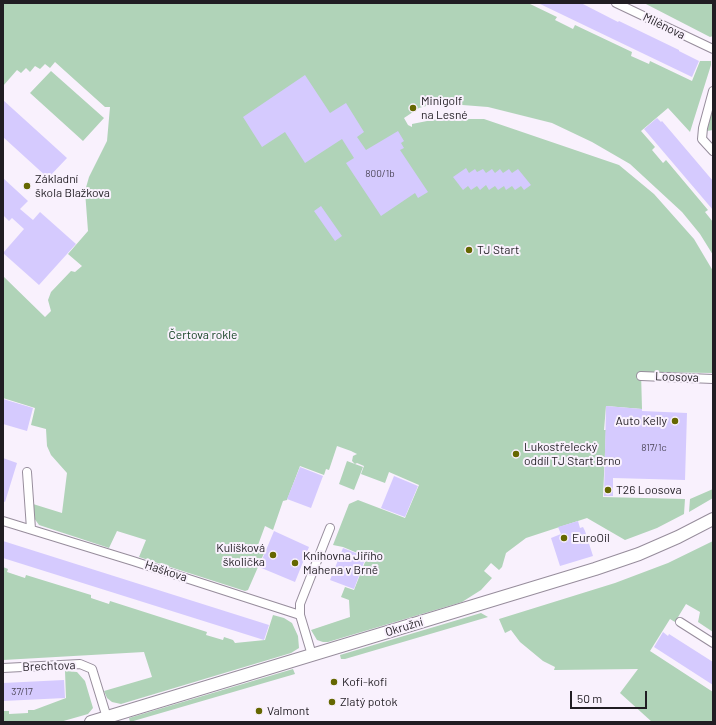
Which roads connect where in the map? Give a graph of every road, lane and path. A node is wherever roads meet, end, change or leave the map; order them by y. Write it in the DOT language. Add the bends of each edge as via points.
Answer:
graph roads {
  1 [pos="616,3"];
  2 [pos="713,49"];
  3 [pos="713,91"];
  4 [pos="713,151"];
  5 [pos="641,376"];
  6 [pos="713,379"];
  7 [pos="27,472"];
  8 [pos="713,519"];
  9 [pos="3,521"];
  10 [pos="330,528"];
  11 [pos="31,529"];
  12 [pos="300,615"];
  13 [pos="680,622"];
  14 [pos="713,643"];
  15 [pos="312,655"];
  16 [pos="3,668"];
  17 [pos="107,720"];
  18 [pos="91,722"];
  1 -- 2 [label="street, Milénova"];
  3 -- 4 [label="street" via="702,139"];
  5 -- 6 [label="street, Loosova"];
  7 -- 11 [label="street"];
  8 -- 15 [label="street, Okružní" via="678,537 603,566"];
  9 -- 11 [label="street, Haškova"];
  10 -- 12 [label="street" via="300,604"];
  11 -- 12 [label="street, Haškova"];
  12 -- 15 [label="street"];
  13 -- 14 [label="street"];
  15 -- 17 [label="street, Okružní"];
  16 -- 17 [label="street, Brechtova" via="80,664 92,669"];
  17 -- 18 [label="street, Okružní"];
}
